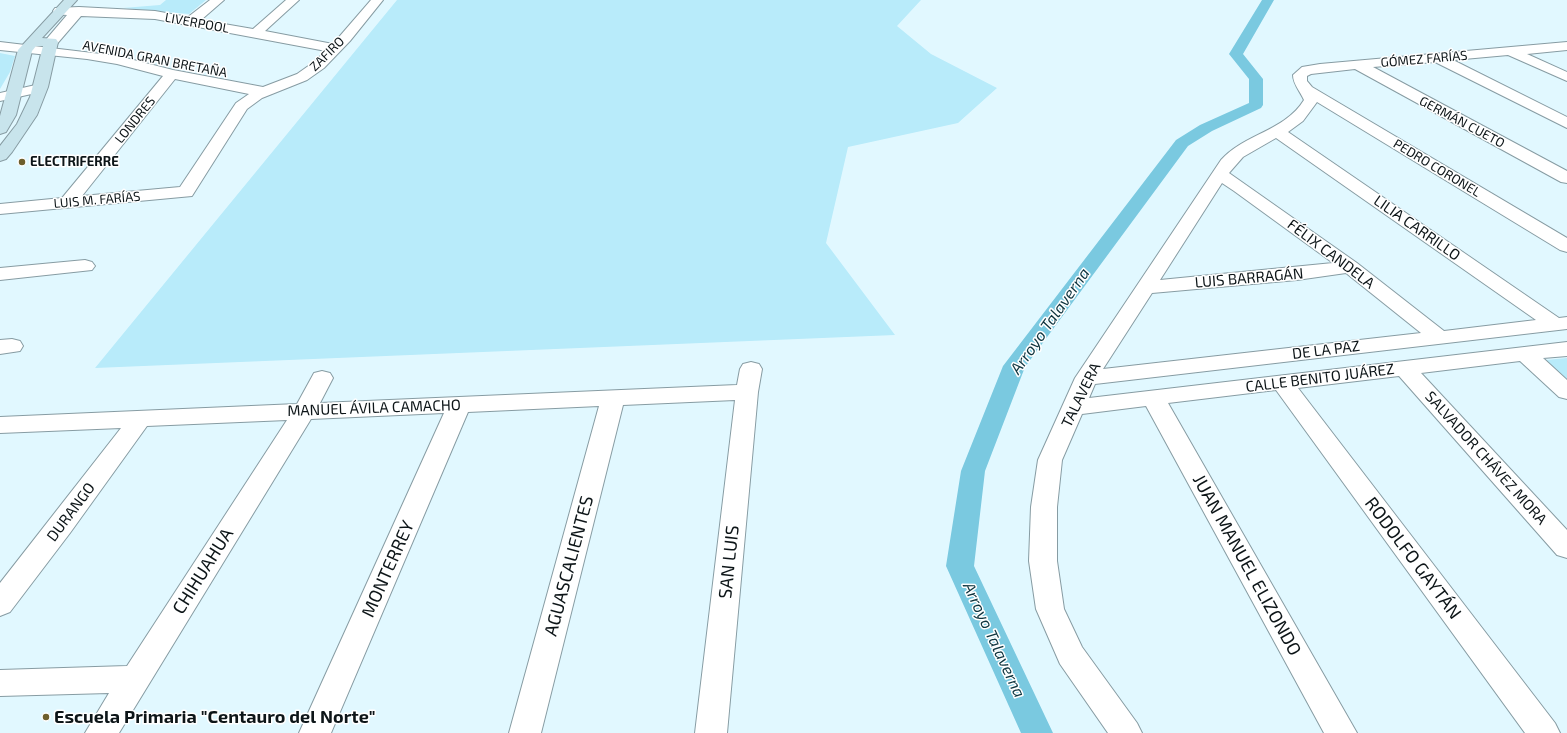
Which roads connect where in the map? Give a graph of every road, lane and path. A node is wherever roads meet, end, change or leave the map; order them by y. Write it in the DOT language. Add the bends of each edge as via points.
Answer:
graph roads {
  1 [pos="71,0"];
  2 [pos="218,0"];
  3 [pos="293,0"];
  4 [pos="377,0"];
  5 [pos="59,11"];
  6 [pos="79,11"];
  7 [pos="191,21"];
  8 [pos="255,34"];
  9 [pos="0,46"];
  10 [pos="28,46"];
  11 [pos="49,46"];
  12 [pos="1567,46"];
  13 [pos="334,48"];
  14 [pos="1509,51"];
  15 [pos="1438,58"];
  16 [pos="1358,65"];
  17 [pos="172,74"];
  18 [pos="1567,77"];
  19 [pos="284,86"];
  20 [pos="40,88"];
  21 [pos="1307,90"];
  22 [pos="264,92"];
  23 [pos="14,93"];
  24 [pos="0,97"];
  25 [pos="1567,123"];
  26 [pos="0,129"];
  27 [pos="1278,132"];
  28 [pos="0,156"];
  29 [pos="1219,174"];
  30 [pos="1567,178"];
  31 [pos="68,202"];
  32 [pos="0,208"];
  33 [pos="1567,246"];
  34 [pos="85,266"];
  35 [pos="1350,268"];
  36 [pos="0,274"];
  37 [pos="1147,287"];
  38 [pos="1561,324"];
  39 [pos="1439,338"];
  40 [pos="1567,349"];
  41 [pos="1525,354"];
  42 [pos="1404,368"];
  43 [pos="322,378"];
  44 [pos="1086,378"];
  45 [pos="749,380"];
  46 [pos="1282,382"];
  47 [pos="1567,392"];
  48 [pos="1153,397"];
  49 [pos="613,398"];
  50 [pos="460,404"];
  51 [pos="1073,407"];
  52 [pos="305,410"];
  53 [pos="140,419"];
  54 [pos="0,425"];
  55 [pos="1567,548"];
  56 [pos="0,604"];
  57 [pos="134,679"];
  58 [pos="0,683"];
  59 [pos="101,733"];
  60 [pos="315,733"];
  61 [pos="525,733"];
  62 [pos="711,733"];
  63 [pos="1126,733"];
  64 [pos="1341,733"];
  65 [pos="1544,733"];
  1 -- 5 [label="street"];
  2 -- 7 [label="street"];
  3 -- 8 [label="street"];
  4 -- 13 [label="street, ZAFIRO"];
  5 -- 6 [label="street, LIVERPOOL"];
  5 -- 10 [label="street"];
  6 -- 7 [label="street, LIVERPOOL" via="129,13"];
  6 -- 11 [label="street"];
  7 -- 8 [label="street, LIVERPOOL"];
  8 -- 13 [label="street, LIVERPOOL"];
  9 -- 10 [label="street, AVENIDA GRAN BRETAÑA"];
  10 -- 11 [label="street, AVENIDA GRAN BRETAÑA"];
  10 -- 23 [label="street"];
  11 -- 17 [label="street, AVENIDA GRAN BRETAÑA"];
  11 -- 19 [label="street, AVENIDA GRAN BRETAÑA" via="119,50"];
  11 -- 20 [label="street"];
  12 -- 14 [label="street, GÓMEZ FARÍAS"];
  13 -- 19 [label="street, ZAFIRO" via="311,72"];
  14 -- 15 [label="street, GÓMEZ FARÍAS"];
  14 -- 18 [label="street"];
  15 -- 16 [label="street, GÓMEZ FARÍAS"];
  15 -- 25 [label="street"];
  16 -- 21 [label="street, GÓMEZ FARÍAS" via="1307,70 1300,75 1300,81"];
  16 -- 30 [label="street, GERMÁN CUETO"];
  17 -- 22 [label="street, AVENIDA GRAN BRETAÑA"];
  17 -- 31 [label="street, LONDRES"];
  19 -- 22 [label="street, ZAFIRO"];
  20 -- 23 [label="street"];
  20 -- 28 [label="street" via="31,113 13,142"];
  21 -- 27 [label="street, TALAVERA" via="1311,100 1308,108"];
  21 -- 33 [label="street, PEDRO CORONEL"];
  22 -- 31 [label="street, LUIS M. FARÍAS" via="241,106 186,192"];
  23 -- 24 [label="street"];
  23 -- 26 [label="street" via="8,115"];
  27 -- 29 [label="street, TALAVERA" via="1237,153"];
  27 -- 38 [label="street, LILIA CARRILLO"];
  29 -- 35 [label="street, FÉLIX CANDELA" via="1240,186"];
  29 -- 37 [label="street, TALAVERA"];
  31 -- 32 [label="street, LUIS M. FARÍAS"];
  34 -- 36 [label="street"];
  35 -- 37 [label="street, LUIS BARRAGÁN"];
  35 -- 39 [label="street, FÉLIX CANDELA"];
  37 -- 44 [label="street, TALAVERA"];
  38 -- 39 [label="street, DE LA PAZ"];
  39 -- 44 [label="street, DE LA PAZ"];
  40 -- 41 [label="street, CALLE BENITO JUÁREZ"];
  41 -- 42 [label="street, CALLE BENITO JUÁREZ"];
  41 -- 47 [label="street"];
  42 -- 46 [label="street, CALLE BENITO JUÁREZ"];
  42 -- 55 [label="street, SALVADOR CHÁVEZ MORA"];
  43 -- 52 [label="street, CHIHUAHUA"];
  44 -- 51 [label="street, TALAVERA"];
  45 -- 49 [label="street, MANUEL ÁVILA CAMACHO"];
  45 -- 62 [label="street, SAN LUIS"];
  46 -- 48 [label="street, CALLE BENITO JUÁREZ"];
  46 -- 65 [label="street, RODOLFO GAYTÁN"];
  48 -- 51 [label="street, CALLE BENITO JUÁREZ"];
  48 -- 64 [label="street, JUAN MANUEL ELIZONDO"];
  49 -- 50 [label="street, MANUEL ÁVILA CAMACHO"];
  49 -- 61 [label="street, AGUASCALIENTES"];
  50 -- 52 [label="street, MANUEL ÁVILA CAMACHO"];
  50 -- 60 [label="street, MONTERREY"];
  51 -- 63 [label="street, TALAVERA" via="1050,460 1044,507 1043,560 1050,609 1071,655"];
  52 -- 53 [label="street, MANUEL ÁVILA CAMACHO"];
  52 -- 57 [label="street, CHIHUAHUA"];
  53 -- 54 [label="street, MANUEL ÁVILA CAMACHO"];
  53 -- 56 [label="street, DURANGO"];
  57 -- 58 [label="street"];
  57 -- 59 [label="street, CHIHUAHUA"];
}
